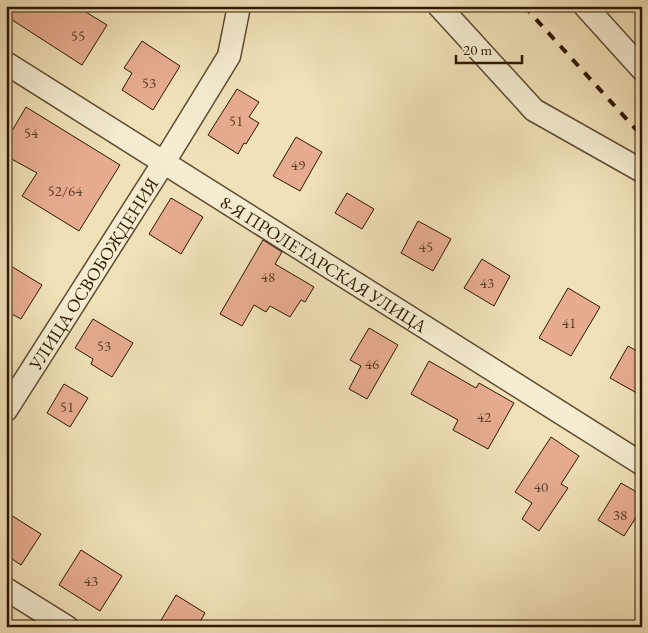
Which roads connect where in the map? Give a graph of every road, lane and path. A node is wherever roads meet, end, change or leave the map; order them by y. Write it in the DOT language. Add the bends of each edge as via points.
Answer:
graph roads {
  1 [pos="439,6"];
  2 [pos="585,6"];
  3 [pos="239,7"];
  4 [pos="6,63"];
  5 [pos="642,69"];
  6 [pos="164,162"];
  7 [pos="642,171"];
  8 [pos="6,410"];
  9 [pos="642,464"];
  10 [pos="6,589"];
  11 [pos="67,627"];
  1 -- 7 [label="street" via="534,110"];
  2 -- 5 [label="street"];
  3 -- 6 [label="street, УЛИЦА ОСВОБОЖДЕНИЯ" via="229,56"];
  4 -- 6 [label="street, 8-Я ПРОЛЕТАРСКАЯ УЛИЦА"];
  6 -- 8 [label="street, УЛИЦА ОСВОБОЖДЕНИЯ"];
  6 -- 9 [label="street, 8-Я ПРОЛЕТАРСКАЯ УЛИЦА"];
  10 -- 11 [label="street"];
}
